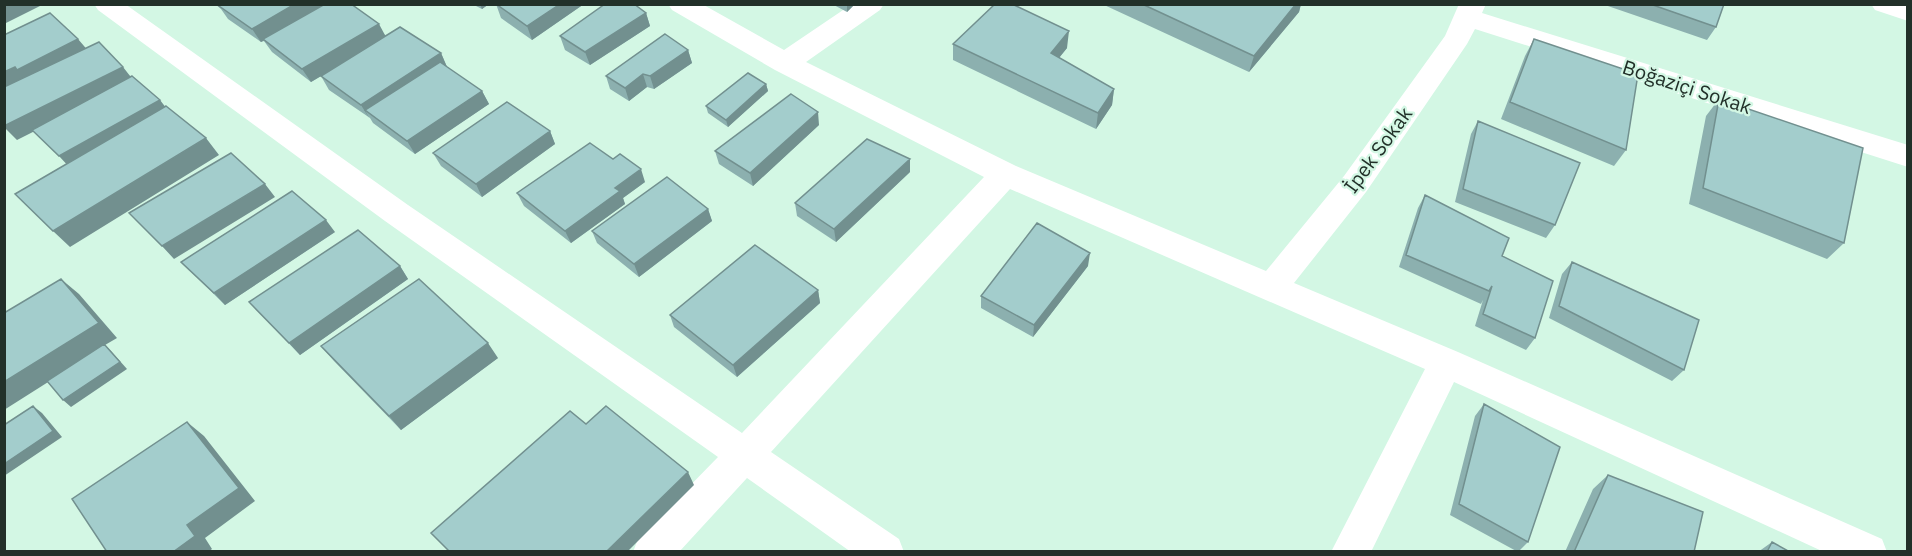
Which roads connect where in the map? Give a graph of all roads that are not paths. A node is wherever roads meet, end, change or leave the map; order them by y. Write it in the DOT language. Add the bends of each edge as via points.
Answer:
graph roads {
  1 [pos="107,4"];
  2 [pos="681,4"];
  3 [pos="871,4"];
  4 [pos="1884,4"];
  5 [pos="1470,11"];
  6 [pos="1908,12"];
  7 [pos="785,63"];
  8 [pos="1908,156"];
  9 [pos="1005,174"];
  10 [pos="1271,288"];
  11 [pos="1446,362"];
  12 [pos="745,455"];
  13 [pos="652,552"];
  14 [pos="885,552"];
  15 [pos="1350,552"];
  16 [pos="1868,552"];
  1 -- 12 [label="street" via="556,326"];
  2 -- 7 [label="street"];
  3 -- 7 [label="street"];
  4 -- 6 [label="street"];
  5 -- 8 [label="street, Boğaziçi Sokak"];
  5 -- 10 [label="street, İpek Sokak" via="1457,38 1356,184"];
  7 -- 9 [label="street"];
  9 -- 10 [label="street"];
  9 -- 12 [label="street"];
  10 -- 11 [label="street"];
  11 -- 15 [label="street"];
  11 -- 16 [label="street"];
  12 -- 13 [label="street"];
  12 -- 14 [label="street"];
}
